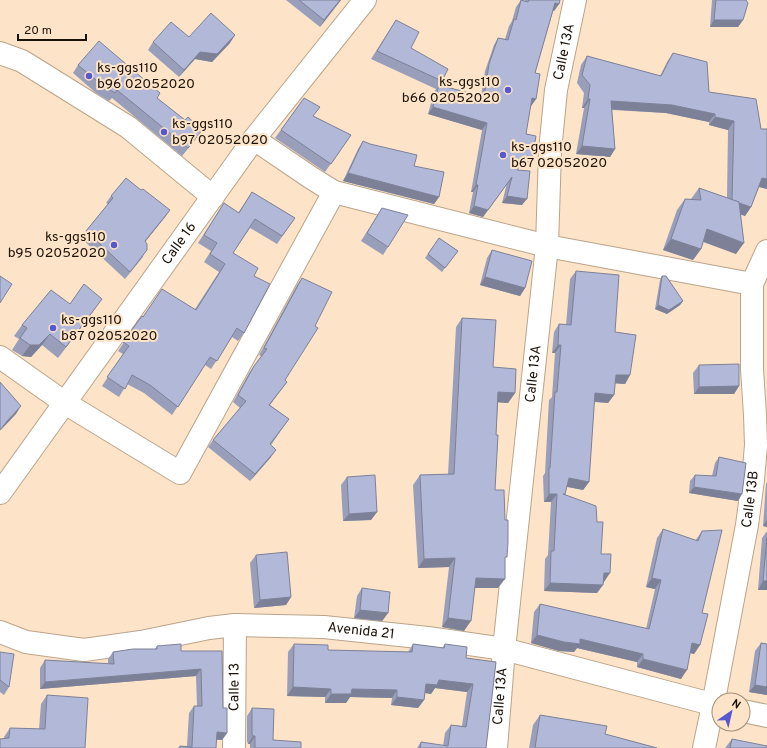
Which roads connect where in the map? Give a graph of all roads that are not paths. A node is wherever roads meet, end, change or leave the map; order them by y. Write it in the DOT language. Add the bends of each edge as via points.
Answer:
graph roads {
  1 [pos="365,0"];
  2 [pos="575,0"];
  3 [pos="0,53"];
  4 [pos="254,139"];
  5 [pos="334,192"];
  6 [pos="213,197"];
  7 [pos="547,246"];
  8 [pos="767,251"];
  9 [pos="752,284"];
  10 [pos="0,357"];
  11 [pos="65,403"];
  12 [pos="0,493"];
  13 [pos="234,625"];
  14 [pos="0,632"];
  15 [pos="504,649"];
  16 [pos="718,692"];
  17 [pos="711,705"];
  18 [pos="751,713"];
  19 [pos="767,716"];
  20 [pos="711,724"];
  21 [pos="234,748"];
  22 [pos="496,748"];
  23 [pos="704,748"];
  1 -- 4 [label="street, Calle 16"];
  2 -- 7 [label="street, Calle 13A" via="556,90 550,151"];
  3 -- 6 [label="street" via="22,61 128,127"];
  4 -- 5 [label="street"];
  4 -- 6 [label="street, Calle 16"];
  5 -- 7 [label="street"];
  5 -- 11 [label="street" via="180,473"];
  6 -- 11 [label="street, Calle 16"];
  7 -- 9 [label="street"];
  7 -- 15 [label="street, Calle 13A"];
  8 -- 9 [label="street, Calle 13B"];
  9 -- 16 [label="street, Calle 13B" via="752,369 756,445 747,525"];
  10 -- 11 [label="street"];
  11 -- 12 [label="street, Calle 16"];
  13 -- 14 [label="street, Avenida 21" via="84,650 26,642"];
  13 -- 15 [label="street, Avenida 21" via="324,627"];
  13 -- 21 [label="street, Calle 13"];
  15 -- 17 [label="street, Avenida 21"];
  15 -- 22 [label="street, Calle 13A"];
  18 -- 19 [label="street"];
  20 -- 23 [label="street, Calle 13B"];
}
